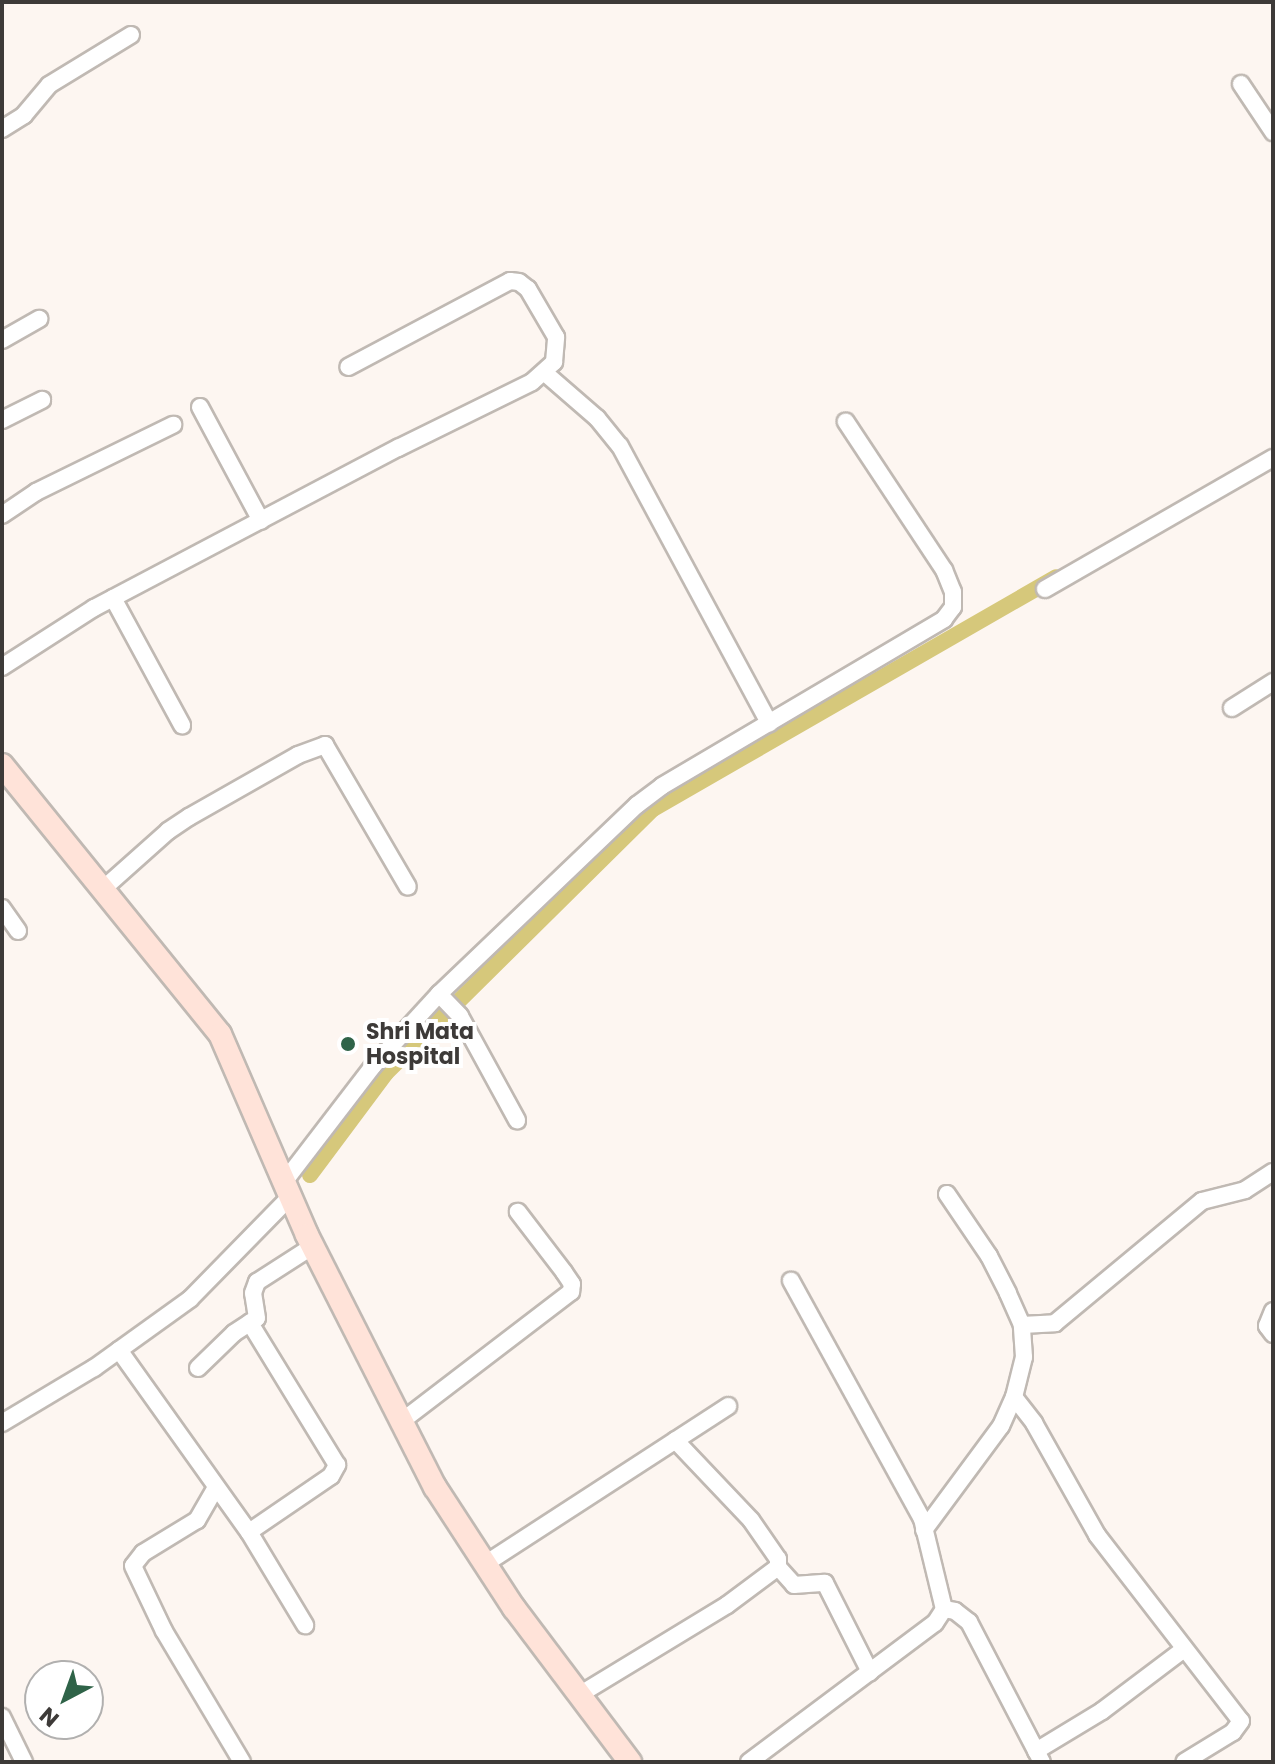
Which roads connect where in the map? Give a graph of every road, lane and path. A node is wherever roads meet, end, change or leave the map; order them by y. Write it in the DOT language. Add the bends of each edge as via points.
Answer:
graph roads {
  1 [pos="131,35"];
  2 [pos="1241,84"];
  3 [pos="2,129"];
  4 [pos="1273,132"];
  5 [pos="39,319"];
  6 [pos="2,340"];
  7 [pos="348,367"];
  8 [pos="545,373"];
  9 [pos="42,400"];
  10 [pos="200,407"];
  11 [pos="2,420"];
  12 [pos="846,422"];
  13 [pos="173,425"];
  14 [pos="1273,458"];
  15 [pos="2,515"];
  16 [pos="261,521"];
  17 [pos="1045,589"];
  18 [pos="113,598"];
  19 [pos="2,667"];
  20 [pos="1273,682"];
  21 [pos="1232,708"];
  22 [pos="769,723"];
  23 [pos="182,725"];
  24 [pos="2,765"];
  25 [pos="408,887"];
  26 [pos="103,889"];
  27 [pos="2,908"];
  28 [pos="18,931"];
  29 [pos="445,1001"];
  30 [pos="517,1120"];
  31 [pos="1273,1172"];
  32 [pos="287,1189"];
  33 [pos="947,1194"];
  34 [pos="518,1212"];
  35 [pos="313,1246"];
  36 [pos="791,1281"];
  37 [pos="1273,1311"];
  38 [pos="250,1323"];
  39 [pos="1022,1325"];
  40 [pos="1273,1334"];
  41 [pos="119,1350"];
  42 [pos="198,1368"];
  43 [pos="1014,1397"];
  44 [pos="728,1406"];
  45 [pos="402,1421"];
  46 [pos="2,1423"];
  47 [pos="675,1440"];
  48 [pos="215,1489"];
  49 [pos="924,1530"];
  50 [pos="249,1532"];
  51 [pos="485,1564"];
  52 [pos="778,1567"];
  53 [pos="944,1609"];
  54 [pos="305,1625"];
  55 [pos="1183,1650"];
  56 [pos="870,1672"];
  57 [pos="579,1695"];
  58 [pos="2,1717"];
  59 [pos="1039,1757"];
  60 [pos="24,1762"];
  61 [pos="242,1762"];
  62 [pos="630,1762"];
  63 [pos="749,1762"];
  64 [pos="1184,1762"];
  1 -- 3 [label="street" via="49,85 24,115"];
  2 -- 4 [label="street"];
  5 -- 6 [label="street"];
  7 -- 8 [label="street" via="510,281 528,289 556,337 554,362"];
  8 -- 16 [label="street"];
  8 -- 22 [label="street" via="597,418 620,446"];
  9 -- 11 [label="street"];
  10 -- 16 [label="street"];
  12 -- 22 [label="street" via="944,570 953,607 944,619"];
  13 -- 15 [label="street" via="36,492"];
  14 -- 17 [label="street"];
  16 -- 18 [label="street"];
  18 -- 19 [label="street"];
  18 -- 23 [label="street"];
  20 -- 21 [label="street"];
  22 -- 29 [label="street" via="637,805"];
  24 -- 26 [label="street"];
  25 -- 26 [label="street" via="325,745 189,817"];
  26 -- 32 [label="street" via="220,1034"];
  27 -- 28 [label="street"];
  29 -- 30 [label="street" via="486,1058"];
  29 -- 32 [label="street" via="373,1066"];
  31 -- 39 [label="street" via="1245,1190 1202,1201 1055,1323"];
  32 -- 35 [label="street"];
  32 -- 41 [label="street" via="190,1299"];
  33 -- 39 [label="street" via="989,1256"];
  34 -- 45 [label="street" via="572,1284 571,1292"];
  35 -- 38 [label="street" via="257,1282 253,1293 259,1313"];
  35 -- 45 [label="street"];
  36 -- 49 [label="street" via="912,1499"];
  37 -- 40 [label="street" via="1267,1326"];
  38 -- 42 [label="street"];
  38 -- 50 [label="street" via="337,1465 331,1476"];
  39 -- 43 [label="street" via="1024,1357"];
  41 -- 46 [label="street"];
  41 -- 48 [label="street"];
  43 -- 49 [label="street" via="1001,1426"];
  43 -- 55 [label="street" via="1091,1525"];
  44 -- 47 [label="street"];
  45 -- 51 [label="street" via="435,1487"];
  47 -- 51 [label="street"];
  47 -- 52 [label="street" via="751,1520"];
  48 -- 50 [label="street"];
  48 -- 61 [label="street" via="197,1520 143,1553 133,1566 164,1631"];
  49 -- 53 [label="street"];
  50 -- 54 [label="street"];
  51 -- 57 [label="street"];
  52 -- 56 [label="street" via="794,1585 825,1583"];
  52 -- 57 [label="street" via="727,1605"];
  53 -- 56 [label="street" via="935,1623"];
  53 -- 59 [label="street" via="969,1622"];
  55 -- 59 [label="street"];
  55 -- 64 [label="street" via="1241,1721 1233,1732"];
  56 -- 63 [label="street"];
  57 -- 62 [label="street"];
  58 -- 60 [label="street"];
}
